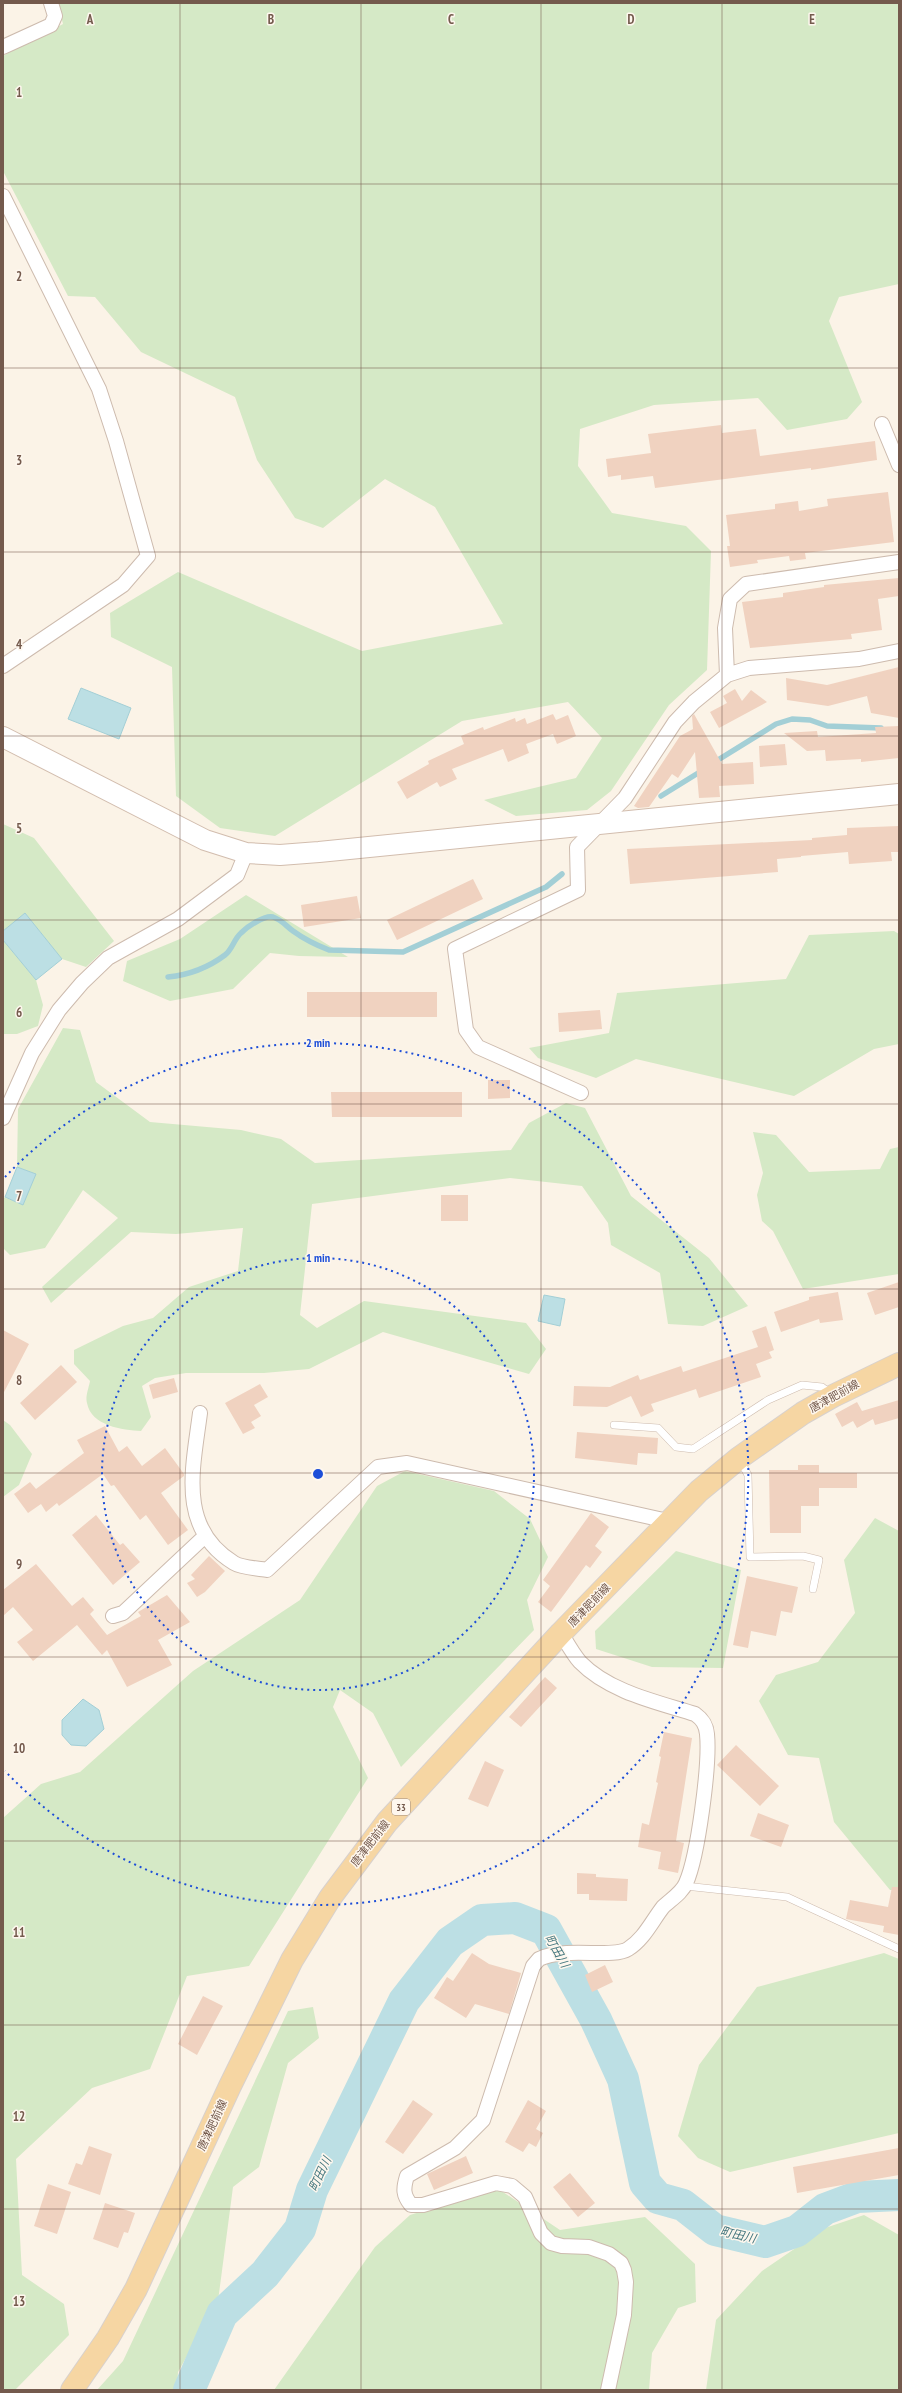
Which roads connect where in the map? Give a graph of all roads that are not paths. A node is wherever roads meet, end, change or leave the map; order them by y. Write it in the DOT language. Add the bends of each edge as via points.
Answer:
graph roads {
  1 [pos="51,3"];
  2 [pos="3,47"];
  3 [pos="3,196"];
  4 [pos="882,424"];
  5 [pos="899,465"];
  6 [pos="899,562"];
  7 [pos="899,651"];
  8 [pos="3,666"];
  9 [pos="727,675"];
  10 [pos="3,737"];
  11 [pos="899,794"];
  12 [pos="598,824"];
  13 [pos="246,853"];
  14 [pos="581,1093"];
  15 [pos="3,1118"];
  16 [pos="899,1364"];
  17 [pos="833,1396"];
  18 [pos="200,1413"];
  19 [pos="614,1424"];
  20 [pos="739,1458"];
  21 [pos="668,1521"];
  22 [pos="204,1537"];
  23 [pos="813,1589"];
  24 [pos="113,1616"];
  25 [pos="561,1634"];
  26 [pos="685,1886"];
  27 [pos="899,1949"];
  28 [pos="72,2390"];
  29 [pos="608,2390"];
  1 -- 2 [label="street" via="55,16 51,25"];
  3 -- 8 [label="street" via="99,389 148,556 123,585"];
  4 -- 5 [label="street"];
  6 -- 9 [label="street" via="746,584 730,599 725,628"];
  7 -- 9 [label="street" via="859,659 749,668"];
  9 -- 12 [label="street" via="694,702 675,722 625,798"];
  10 -- 13 [label="street" via="205,840"];
  11 -- 12 [label="street"];
  12 -- 13 [label="street" via="319,852 280,855"];
  12 -- 14 [label="street" via="577,847 578,890 455,950 466,1030 478,1047"];
  13 -- 15 [label="street" via="237,875 178,919 108,958 82,983 59,1010 32,1053"];
  16 -- 17 [label="main road, 唐津肥前線 / 33"];
  17 -- 19 [label="lane" via="822,1387 802,1385 768,1400 693,1449 676,1447 658,1428"];
  17 -- 20 [label="main road, 唐津肥前線 / 33" via="780,1428"];
  18 -- 22 [label="street" via="193,1469 193,1507"];
  20 -- 21 [label="main road, 唐津肥前線 / 33"];
  20 -- 23 [label="lane" via="748,1475 750,1557 803,1556 819,1560"];
  21 -- 22 [label="street" via="407,1463 378,1467 266,1570 234,1563"];
  21 -- 25 [label="main road, 唐津肥前線 / 33"];
  22 -- 24 [label="street" via="123,1613"];
  25 -- 26 [label="street" via="581,1662 602,1678 637,1695 695,1714 703,1720 707,1733 706,1765 699,1828"];
  25 -- 28 [label="main road, 唐津肥前線 / 33" via="387,1822 330,1898 292,1960 268,2008 136,2289 108,2338"];
  26 -- 27 [label="lane" via="787,1898"];
  26 -- 29 [label="street" via="663,1907 641,1939 628,1950 571,1951 539,1959 534,1966 483,2120 454,2148 407,2176 403,2187 404,2196 411,2205 423,2205 496,2183 512,2186 525,2197 541,2233 550,2243 589,2247 609,2254 621,2263 626,2282 624,2315"];
}
